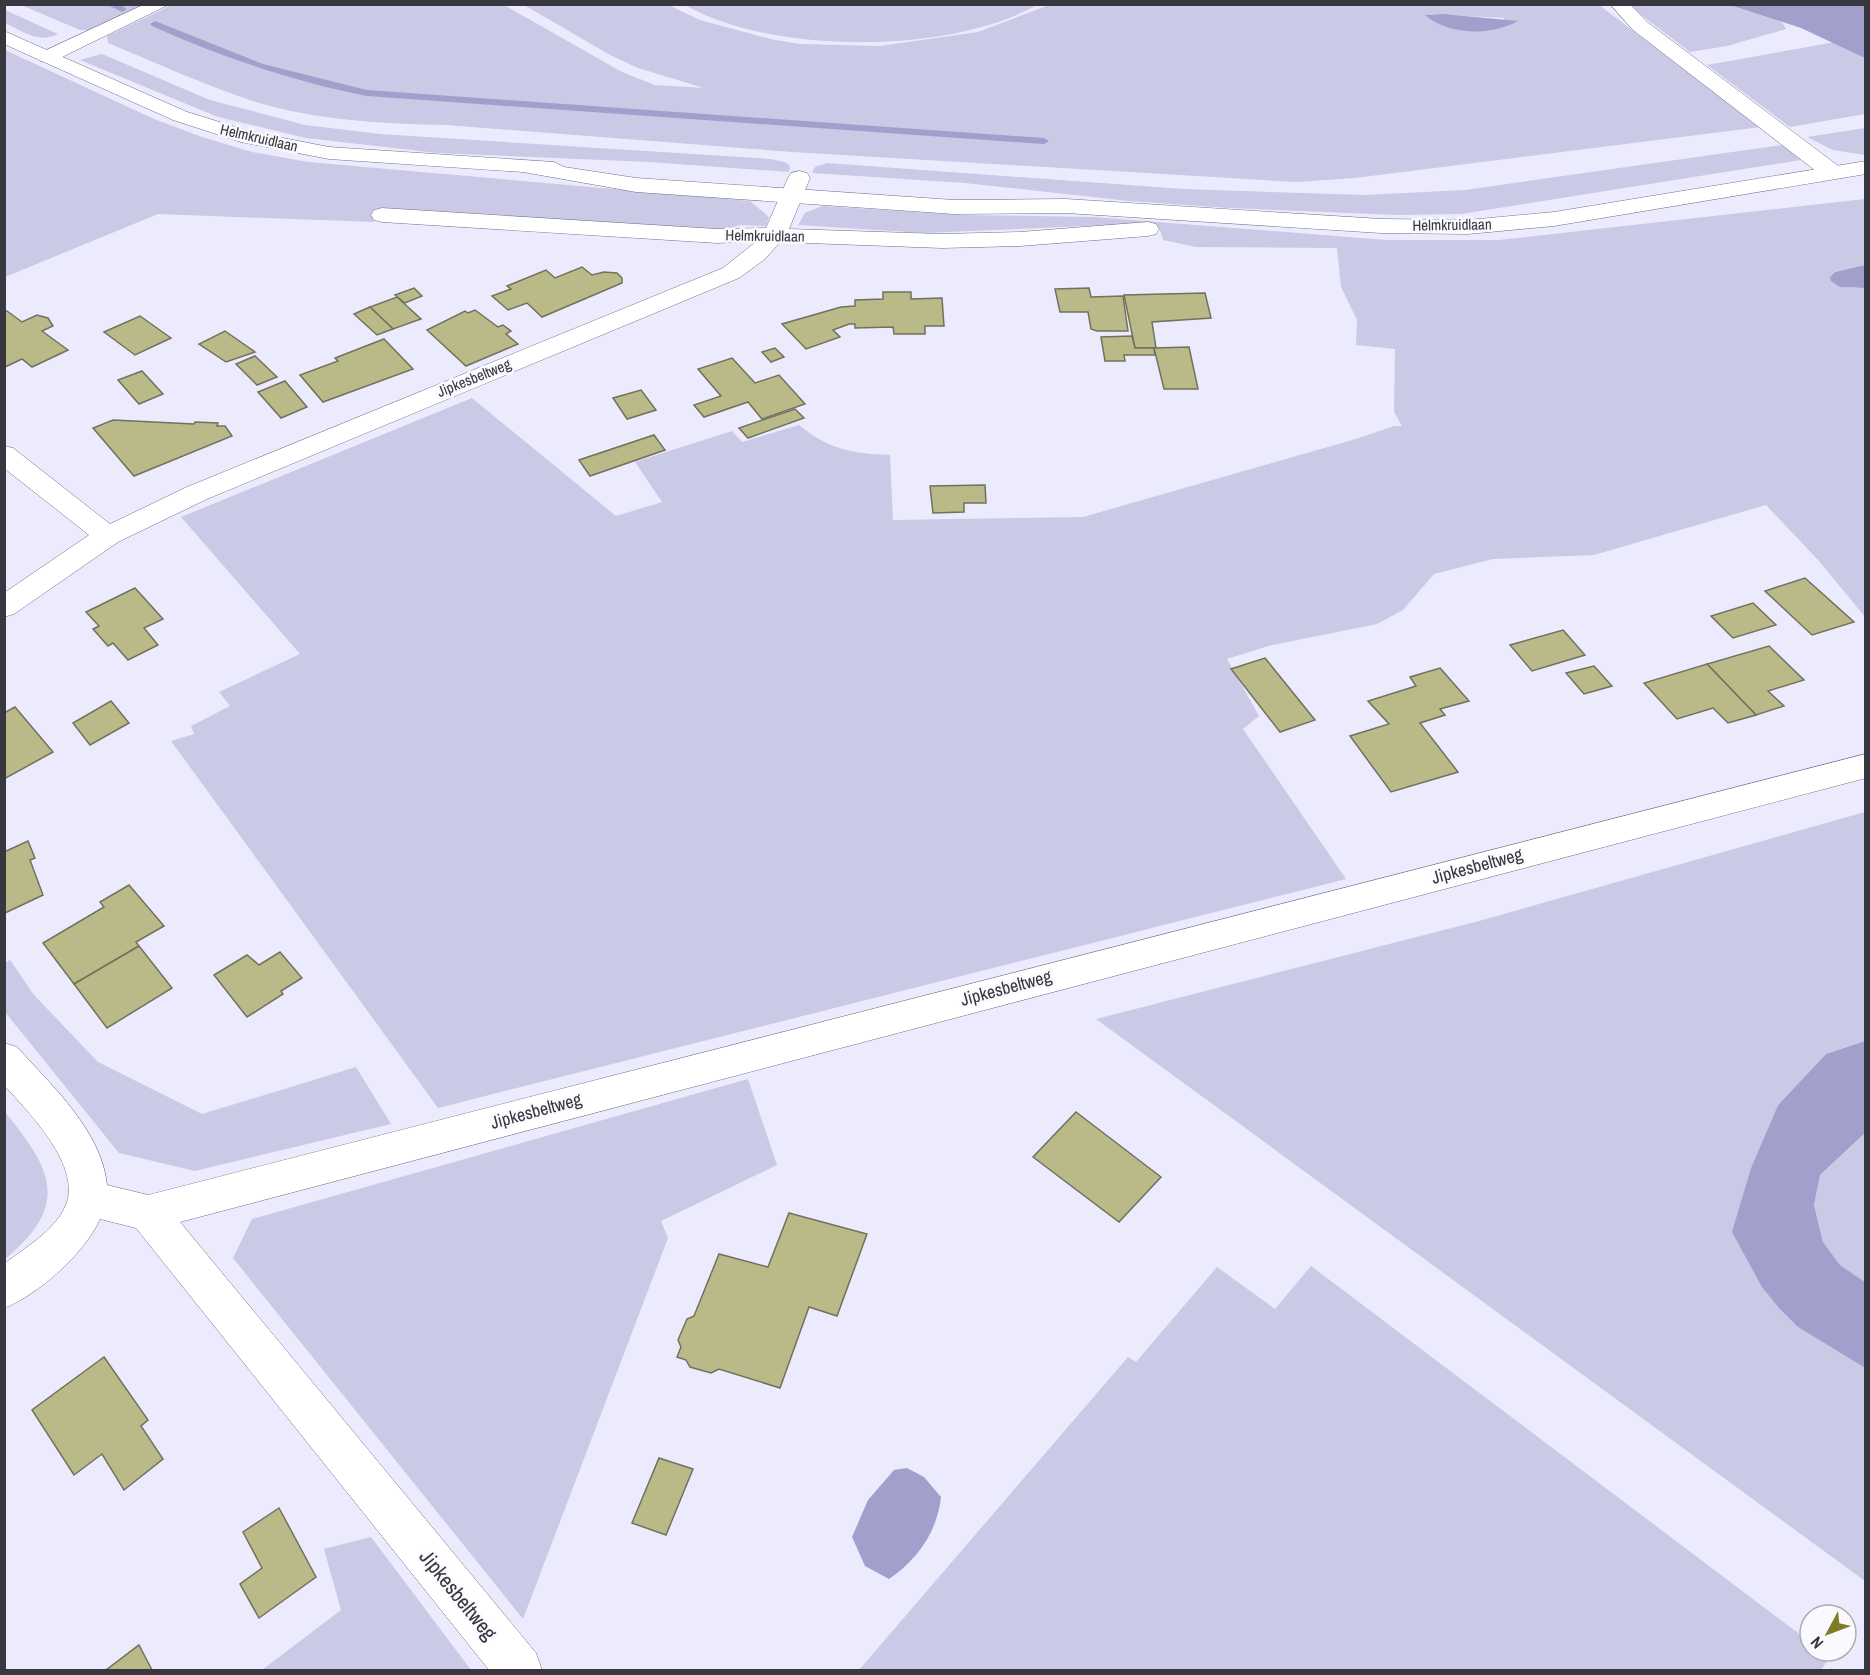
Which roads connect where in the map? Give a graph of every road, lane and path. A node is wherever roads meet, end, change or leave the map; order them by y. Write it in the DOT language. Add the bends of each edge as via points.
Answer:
graph roads {
  1 [pos="161,4"];
  2 [pos="1619,4"];
  3 [pos="4,37"];
  4 [pos="47,57"];
  5 [pos="1866,167"];
  6 [pos="1833,173"];
  7 [pos="796,187"];
  8 [pos="382,215"];
  9 [pos="1148,229"];
  10 [pos="775,235"];
  11 [pos="4,454"];
  12 [pos="108,536"];
  13 [pos="4,607"];
  14 [pos="1866,766"];
  15 [pos="4,1058"];
  16 [pos="89,1198"];
  17 [pos="148,1213"];
  18 [pos="4,1289"];
  19 [pos="519,1671"];
  1 -- 4 [label="street"];
  2 -- 6 [label="street" via="1640,26"];
  3 -- 4 [label="street, Helmkruidlaan"];
  4 -- 7 [label="street, Helmkruidlaan" via="180,116 248,138 329,153 531,168 636,185"];
  5 -- 6 [label="street, Helmkruidlaan"];
  6 -- 7 [label="street, Helmkruidlaan" via="1554,219 1468,227 1381,226 1066,206 954,207"];
  7 -- 10 [label="street, Jipkesbeltweg"];
  8 -- 10 [label="street, Helmkruidlaan" via="717,236"];
  9 -- 10 [label="street, Helmkruidlaan" via="942,241"];
  10 -- 12 [label="street, Jipkesbeltweg" via="752,260 731,273 240,473"];
  11 -- 12 [label="street"];
  12 -- 13 [label="street, Jipkesbeltweg"];
  14 -- 17 [label="street, Jipkesbeltweg"];
  15 -- 16 [label="street" via="83,1160"];
  16 -- 17 [label="street, Jipkesbeltweg"];
  16 -- 18 [label="street" via="71,1230"];
  17 -- 19 [label="street, Jipkesbeltweg"];
}
